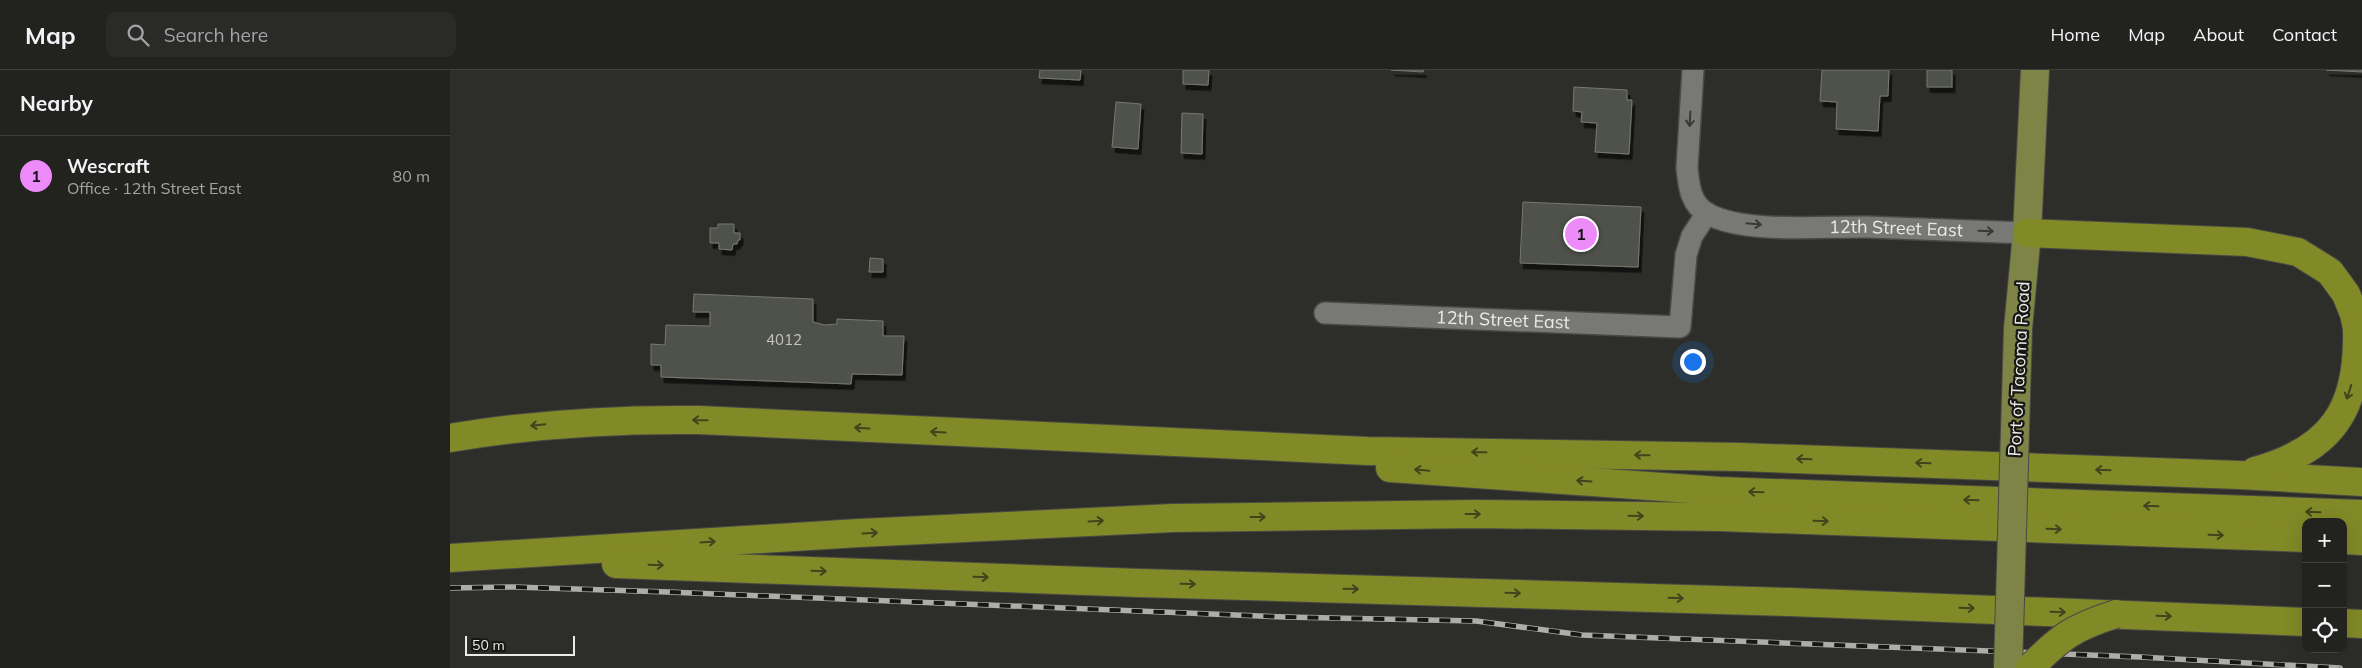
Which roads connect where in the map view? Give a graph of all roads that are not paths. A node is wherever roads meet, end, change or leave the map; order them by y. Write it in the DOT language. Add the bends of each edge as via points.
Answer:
graph roads {
  1 [pos="1693,70"];
  2 [pos="2035,70"];
  3 [pos="1707,213"];
  4 [pos="2027,232"];
  5 [pos="1325,313"];
  6 [pos="2360,339"];
  7 [pos="964,433"];
  8 [pos="450,438"];
  9 [pos="2239,475"];
  10 [pos="2362,482"];
  11 [pos="2362,514"];
  12 [pos="2302,538"];
  13 [pos="2347,540"];
  14 [pos="2362,541"];
  15 [pos="450,560"];
  16 [pos="2010,610"];
  17 [pos="2116,614"];
  18 [pos="2302,622"];
  19 [pos="2347,623"];
  20 [pos="2362,624"];
  21 [pos="2008,668"];
  22 [pos="2030,668"];
  1 -- 3 [label="street, one-way" via="1688,181 1695,203"];
  2 -- 4 [label="main road, Port of Tacoma Road"];
  3 -- 4 [label="street, 12th Street East, one-way" via="1722,220 1772,226"];
  3 -- 5 [label="street, 12th Street East" via="1692,236 1686,256 1680,327"];
  4 -- 6 [label="highway" via="2247,242 2298,252 2320,264 2340,284 2351,304"];
  4 -- 16 [label="main road, Port of Tacoma Road, bridge" via="2018,329"];
  6 -- 9 [label="highway, one-way" via="2344,408 2324,437 2303,453 2274,466"];
  7 -- 8 [label="highway, one-way" via="633,419 523,427"];
  9 -- 7 [label="highway, one-way" via="1740,457 1367,451"];
  11 -- 7 [label="highway, one-way" via="1720,490 1420,470"];
  9 -- 10 [label="highway"];
  15 -- 12 [label="highway, one-way" via="858,533 1173,518 1475,514 1720,517"];
  13 -- 14 [label="highway"];
  15 -- 16 [label="highway, one-way"];
  16 -- 17 [label="highway, one-way, bridge"];
  16 -- 21 [label="main road, Port of Tacoma Road, bridge"];
  17 -- 18 [label="highway, one-way"];
  17 -- 22 [label="highway, bridge" via="2069,632"];
  19 -- 20 [label="highway"];
}
